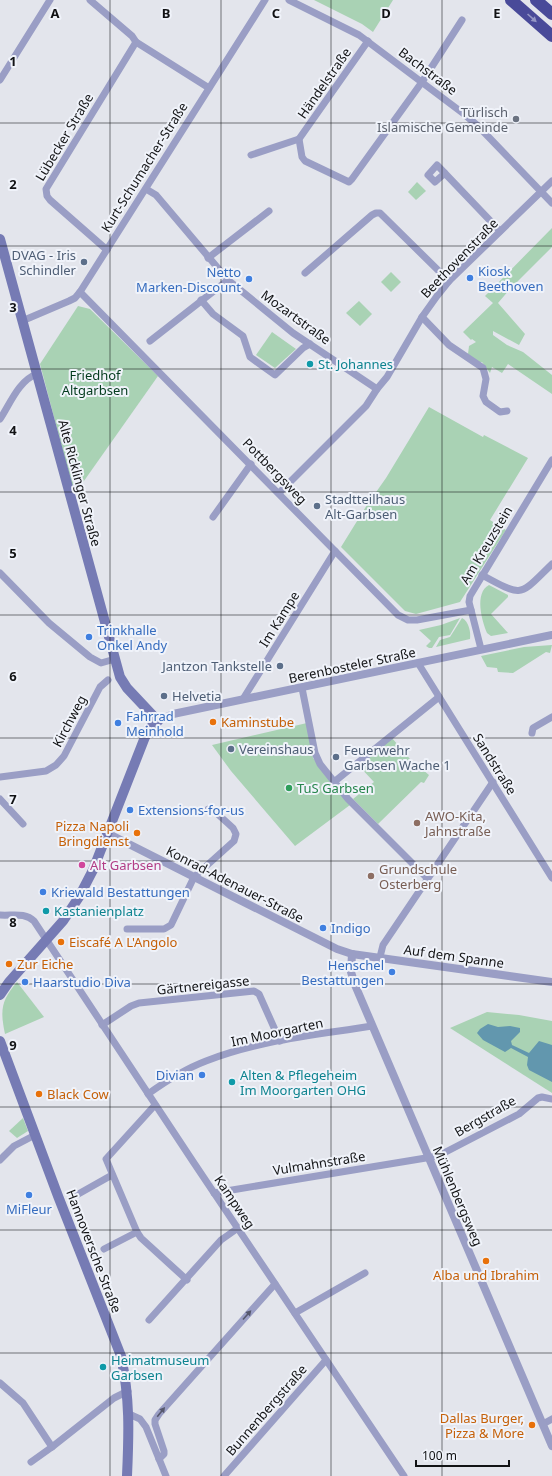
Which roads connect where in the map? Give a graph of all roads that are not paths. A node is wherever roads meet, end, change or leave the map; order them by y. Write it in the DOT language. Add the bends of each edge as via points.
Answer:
graph roads {
  1 [pos="50,0"];
  2 [pos="90,0"];
  3 [pos="265,0"];
  4 [pos="289,0"];
  5 [pos="511,0"];
  6 [pos="536,0"];
  7 [pos="552,14"];
  8 [pos="462,20"];
  9 [pos="552,36"];
  10 [pos="368,41"];
  11 [pos="136,42"];
  12 [pos="0,80"];
  13 [pos="422,82"];
  14 [pos="209,88"];
  15 [pos="298,139"];
  16 [pos="251,155"];
  17 [pos="445,173"];
  18 [pos="552,181"];
  19 [pos="146,189"];
  20 [pos="541,192"];
  21 [pos="552,204"];
  22 [pos="269,211"];
  23 [pos="500,231"];
  24 [pos="0,240"];
  25 [pos="107,250"];
  26 [pos="208,258"];
  27 [pos="305,273"];
  28 [pos="228,280"];
  29 [pos="450,281"];
  30 [pos="80,292"];
  31 [pos="201,300"];
  32 [pos="422,317"];
  33 [pos="22,321"];
  34 [pos="150,341"];
  35 [pos="310,344"];
  36 [pos="37,374"];
  37 [pos="377,389"];
  38 [pos="508,411"];
  39 [pos="0,419"];
  40 [pos="552,460"];
  41 [pos="251,464"];
  42 [pos="279,493"];
  43 [pos="212,517"];
  44 [pos="335,551"];
  45 [pos="552,564"];
  46 [pos="0,573"];
  47 [pos="482,575"];
  48 [pos="471,610"];
  49 [pos="552,635"];
  50 [pos="482,649"];
  51 [pos="115,659"];
  52 [pos="418,663"];
  53 [pos="108,680"];
  54 [pos="302,688"];
  55 [pos="439,697"];
  56 [pos="243,700"];
  57 [pos="552,717"];
  58 [pos="158,721"];
  59 [pos="532,733"];
  60 [pos="0,777"];
  61 [pos="334,782"];
  62 [pos="493,782"];
  63 [pos="0,799"];
  64 [pos="207,810"];
  65 [pos="23,824"];
  66 [pos="107,833"];
  67 [pos="551,874"];
  68 [pos="194,877"];
  69 [pos="427,878"];
  70 [pos="0,915"];
  71 [pos="127,929"];
  72 [pos="46,940"];
  73 [pos="352,954"];
  74 [pos="380,957"];
  75 [pos="552,982"];
  76 [pos="0,995"];
  77 [pos="102,1025"];
  78 [pos="372,1026"];
  79 [pos="280,1041"];
  80 [pos="0,1042"];
  81 [pos="148,1094"];
  82 [pos="552,1099"];
  83 [pos="155,1105"];
  84 [pos="35,1135"];
  85 [pos="429,1158"];
  86 [pos="0,1160"];
  87 [pos="112,1174"];
  88 [pos="214,1193"];
  89 [pos="73,1197"];
  90 [pos="238,1228"];
  91 [pos="137,1232"];
  92 [pos="104,1249"];
  93 [pos="365,1273"];
  94 [pos="187,1280"];
  95 [pos="275,1284"];
  96 [pos="295,1314"];
  97 [pos="149,1320"];
  98 [pos="326,1360"];
  99 [pos="0,1383"];
  100 [pos="128,1391"];
  101 [pos="129,1414"];
  102 [pos="552,1419"];
  103 [pos="542,1424"];
  104 [pos="552,1446"];
  105 [pos="52,1447"];
  106 [pos="159,1459"];
  107 [pos="31,1462"];
  108 [pos="127,1476"];
  109 [pos="166,1476"];
  110 [pos="224,1476"];
  111 [pos="404,1476"];
  1 -- 12 [label="street"];
  2 -- 11 [label="street"];
  3 -- 14 [label="street, Kurt-Schumacher-Straße"];
  4 -- 10 [label="street, Bachstraße"];
  5 -- 9 [label="highway, one-way"];
  6 -- 7 [label="highway"];
  8 -- 13 [label="street"];
  10 -- 13 [label="street, Bachstraße"];
  10 -- 15 [label="street, Händelstraße"];
  11 -- 14 [label="street"];
  11 -- 25 [label="street, Lübecker Straße" via="46,189 50,200"];
  13 -- 15 [label="street, Händelstraße" via="349,182 305,161"];
  13 -- 20 [label="street, Bachstraße" via="478,126"];
  14 -- 19 [label="street, Kurt-Schumacher-Straße"];
  15 -- 16 [label="street, Händelstraße"];
  17 -- 23 [label="street"];
  18 -- 20 [label="street, Beethovenstraße"];
  19 -- 25 [label="street, Kurt-Schumacher-Straße"];
  19 -- 26 [label="street, Mozartstraße" via="156,194"];
  20 -- 21 [label="street, Bachstraße"];
  20 -- 23 [label="street, Beethovenstraße"];
  22 -- 26 [label="street"];
  23 -- 29 [label="street, Beethovenstraße"];
  24 -- 33 [label="main road, Alte Ricklinger Straße"];
  25 -- 30 [label="street, Kurt-Schumacher-Straße"];
  26 -- 28 [label="street, Mozartstraße"];
  27 -- 29 [label="street" via="376,212 382,214"];
  28 -- 31 [label="street"];
  28 -- 35 [label="street, Mozartstraße"];
  29 -- 32 [label="street, Beethovenstraße"];
  30 -- 33 [label="street, Kurt-Schumacher-Straße" via="69,301"];
  30 -- 41 [label="street, Pottbergsweg"];
  31 -- 34 [label="street"];
  31 -- 35 [label="street" via="213,314 243,336 250,356 275,375"];
  32 -- 37 [label="street, Beethovenstraße" via="387,377"];
  32 -- 38 [label="street" via="449,345 483,368 486,379 486,402 500,412"];
  33 -- 36 [label="main road, Alte Ricklinger Straße"];
  35 -- 37 [label="street, Mozartstraße"];
  36 -- 39 [label="street" via="22,383"];
  36 -- 51 [label="main road, Alte Ricklinger Straße"];
  37 -- 42 [label="street, Beethovenstraße" via="366,406"];
  40 -- 47 [label="street, Am Kreuzstein"];
  41 -- 42 [label="street, Pottbergsweg"];
  41 -- 43 [label="street"];
  42 -- 44 [label="street, Pottbergsweg"];
  44 -- 48 [label="street, Pottbergsweg" via="403,618 417,620"];
  44 -- 56 [label="street, Im Kampe"];
  45 -- 47 [label="street" via="526,589 518,591 508,589"];
  46 -- 51 [label="street" via="49,623 90,657 101,663"];
  47 -- 48 [label="street, Am Kreuzstein" via="470,596"];
  48 -- 50 [label="street, Am Kreuzstein"];
  49 -- 50 [label="street, Berenbosteler Straße"];
  50 -- 52 [label="street, Berenbosteler Straße"];
  51 -- 58 [label="main road, Alte Ricklinger Straße" via="123,683"];
  52 -- 54 [label="street, Berenbosteler Straße"];
  52 -- 55 [label="street, Sandstraße"];
  53 -- 60 [label="street, Kirchweg" via="100,687 64,756 56,765 46,771"];
  54 -- 56 [label="street, Berenbosteler Straße"];
  54 -- 61 [label="street" via="316,757"];
  55 -- 61 [label="street"];
  55 -- 62 [label="street, Sandstraße"];
  56 -- 58 [label="street, Berenbosteler Straße" via="173,714"];
  57 -- 59 [label="street" via="533,728"];
  58 -- 66 [label="main road" via="145,737"];
  61 -- 69 [label="street"];
  62 -- 67 [label="street, Sandstraße"];
  62 -- 69 [label="street"];
  63 -- 65 [label="street"];
  64 -- 68 [label="street" via="211,808 233,828 235,838"];
  66 -- 68 [label="street, Konrad-Adenauer-Straße"];
  66 -- 72 [label="main road" via="93,870 79,897"];
  68 -- 71 [label="street" via="168,928"];
  68 -- 73 [label="street, Konrad-Adenauer-Straße" via="337,949"];
  69 -- 74 [label="street" via="383,945"];
  70 -- 72 [label="street, Kampweg" via="28,916"];
  72 -- 76 [label="main road"];
  72 -- 77 [label="street, Kampweg"];
  73 -- 74 [label="street, Auf dem Spanne"];
  73 -- 78 [label="street, Mühlenbergsweg" via="352,977"];
  74 -- 75 [label="street, Auf dem Spanne"];
  77 -- 79 [label="street, Gärtnereigasse" via="139,1003 253,991 259,994"];
  77 -- 81 [label="street, Kampweg"];
  78 -- 79 [label="street, Im Moorgarten"];
  78 -- 85 [label="street, Mühlenbergsweg"];
  79 -- 81 [label="street, Im Moorgarten" via="206,1061 177,1075"];
  80 -- 84 [label="main road, Hannoversche Straße"];
  81 -- 83 [label="street, Kampweg"];
  82 -- 85 [label="street, Bergstraße" via="538,1098 519,1114 438,1156"];
  83 -- 87 [label="street" via="106,1159"];
  83 -- 88 [label="street, Kampweg"];
  84 -- 86 [label="street" via="8,1150"];
  84 -- 100 [label="main road, Hannoversche Straße" via="121,1356"];
  85 -- 88 [label="street, Vulmahnstraße"];
  85 -- 103 [label="street, Mühlenbergsweg"];
  87 -- 89 [label="street"];
  87 -- 91 [label="street"];
  88 -- 90 [label="street, Kampweg"];
  90 -- 94 [label="street" via="221,1240"];
  90 -- 95 [label="street, Kampweg"];
  91 -- 92 [label="street"];
  91 -- 94 [label="street" via="145,1243"];
  93 -- 96 [label="street"];
  94 -- 97 [label="street"];
  95 -- 96 [label="street, Kampweg"];
  106 -- 95 [label="street, one-way" via="164,1451 155,1420"];
  96 -- 98 [label="street, Kampweg"];
  98 -- 110 [label="street, Bunnenbergstraße"];
  98 -- 111 [label="street, Kampweg"];
  99 -- 105 [label="street" via="23,1404"];
  100 -- 101 [label="main road, Hannoversche Straße"];
  100 -- 105 [label="street" via="114,1398"];
  101 -- 106 [label="street" via="143,1423"];
  101 -- 108 [label="main road, Hannoversche Straße"];
  102 -- 103 [label="street"];
  103 -- 104 [label="street, Mühlenbergsweg"];
  105 -- 107 [label="street"];
  106 -- 109 [label="street"];
}
